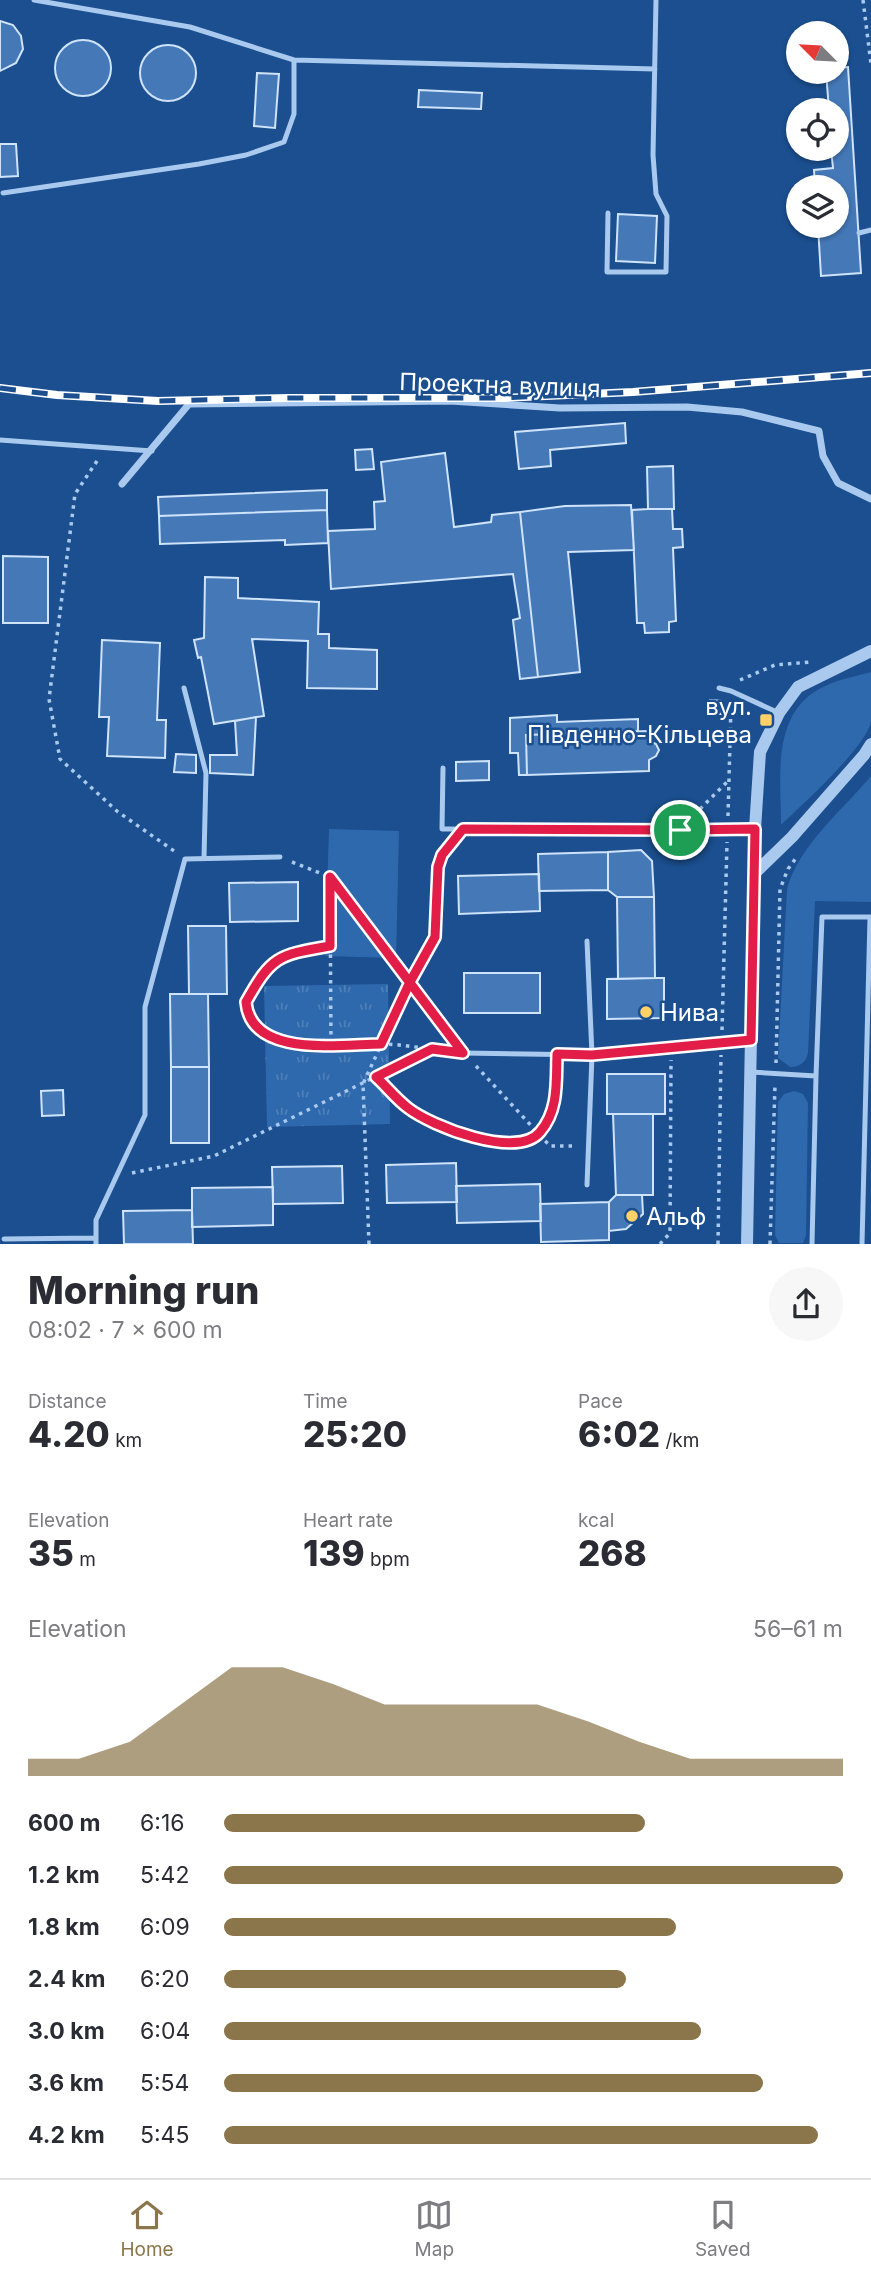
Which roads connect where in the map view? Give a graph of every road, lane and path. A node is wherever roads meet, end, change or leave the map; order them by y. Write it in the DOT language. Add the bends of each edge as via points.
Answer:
graph roads {
  1 [pos="34,0"];
  2 [pos="656,0"];
  3 [pos="863,0"];
  4 [pos="76,4"];
  5 [pos="294,60"];
  6 [pos="871,64"];
  7 [pos="655,69"];
  8 [pos="3,193"];
  9 [pos="608,213"];
  10 [pos="871,230"];
  11 [pos="859,233"];
  12 [pos="0,440"];
  13 [pos="106,447"];
  14 [pos="152,451"];
  15 [pos="122,484"];
  16 [pos="871,499"];
  17 [pos="871,651"];
  18 [pos="184,688"];
  19 [pos="719,688"];
  20 [pos="779,713"];
  21 [pos="871,744"];
  22 [pos="443,768"];
  23 [pos="730,780"];
  24 [pos="463,829"];
  25 [pos="755,829"];
  26 [pos="680,830"];
  27 [pos="799,853"];
  28 [pos="280,857"];
  29 [pos="204,858"];
  30 [pos="185,859"];
  31 [pos="755,873"];
  32 [pos="330,877"];
  33 [pos="587,941"];
  34 [pos="330,946"];
  35 [pos="410,982"];
  36 [pos="751,1040"];
  37 [pos="331,1044"];
  38 [pos="381,1044"];
  39 [pos="671,1047"];
  40 [pos="432,1049"];
  41 [pos="463,1053"];
  42 [pos="557,1054"];
  43 [pos="592,1055"];
  44 [pos="750,1072"];
  45 [pos="775,1074"];
  46 [pos="816,1076"];
  47 [pos="376,1077"];
  48 [pos="363,1084"];
  49 [pos="539,1134"];
  50 [pos="588,1146"];
  51 [pos="116,1175"];
  52 [pos="587,1185"];
  53 [pos="4,1239"];
  54 [pos="96,1241"];
  55 [pos="369,1244"];
  56 [pos="660,1244"];
  57 [pos="747,1244"];
  58 [pos="770,1244"];
  59 [pos="812,1244"];
  60 [pos="862,1244"];
  1 -- 4 [label="lane"];
  2 -- 7 [label="lane"];
  3 -- 6 [label="path"];
  4 -- 5 [label="lane" via="190,27"];
  5 -- 7 [label="lane"];
  5 -- 8 [label="lane" via="294,114 284,142 199,164"];
  7 -- 9 [label="lane" via="653,155 656,194 667,216 666,272 607,272"];
  10 -- 11 [label="lane"];
  12 -- 13 [label="lane"];
  13 -- 14 [label="lane"];
  13 -- 30 [label="path" via="75,494 49,699 60,759 118,812"];
  14 -- 15 [label="street, Проектна вулиця"];
  14 -- 16 [label="street, Проектна вулиця" via="189,404 450,401 560,408 687,407 742,412 819,430 823,456 838,483"];
  17 -- 20 [label="street" via="799,687"];
  18 -- 29 [label="lane" via="206,773"];
  19 -- 20 [label="lane"];
  20 -- 25 [label="street" via="760,752"];
  21 -- 31 [label="street"];
  22 -- 24 [label="lane" via="442,829"];
  23 -- 26 [label="path"];
  24 -- 26 [label="lane"];
  24 -- 35 [label="path" via="442,855 435,937"];
  25 -- 26 [label="lane"];
  25 -- 31 [label="street"];
  27 -- 45 [label="path" via="780,889"];
  28 -- 29 [label="lane"];
  28 -- 32 [label="path"];
  29 -- 30 [label="lane"];
  30 -- 51 [label="lane" via="145,1007 145,1115"];
  31 -- 36 [label="street"];
  32 -- 34 [label="path"];
  32 -- 35 [label="path"];
  33 -- 43 [label="lane"];
  34 -- 37 [label="path"];
  34 -- 37 [label="path" via="288,953 273,962 246,1005 254,1023 275,1039 291,1045"];
  35 -- 38 [label="path"];
  35 -- 41 [label="path"];
  36 -- 39 [label="lane"];
  36 -- 44 [label="street"];
  37 -- 38 [label="path"];
  38 -- 40 [label="path"];
  38 -- 48 [label="path"];
  39 -- 43 [label="lane"];
  39 -- 56 [label="path" via="670,1233"];
  40 -- 41 [label="path"];
  40 -- 47 [label="path"];
  41 -- 42 [label="lane"];
  41 -- 49 [label="path"];
  42 -- 43 [label="lane"];
  42 -- 49 [label="path" via="556,1098"];
  43 -- 50 [label="lane"];
  44 -- 45 [label="lane"];
  44 -- 57 [label="street"];
  45 -- 46 [label="lane"];
  45 -- 58 [label="path"];
  46 -- 59 [label="lane"];
  46 -- 60 [label="lane" via="822,917 870,917"];
  47 -- 48 [label="path"];
  47 -- 49 [label="path" via="408,1108 452,1132 509,1142"];
  48 -- 51 [label="path" via="214,1156"];
  48 -- 55 [label="path"];
  49 -- 50 [label="path" via="550,1146"];
  50 -- 52 [label="lane"];
  51 -- 54 [label="lane" via="96,1220"];
  53 -- 54 [label="lane"];
}
